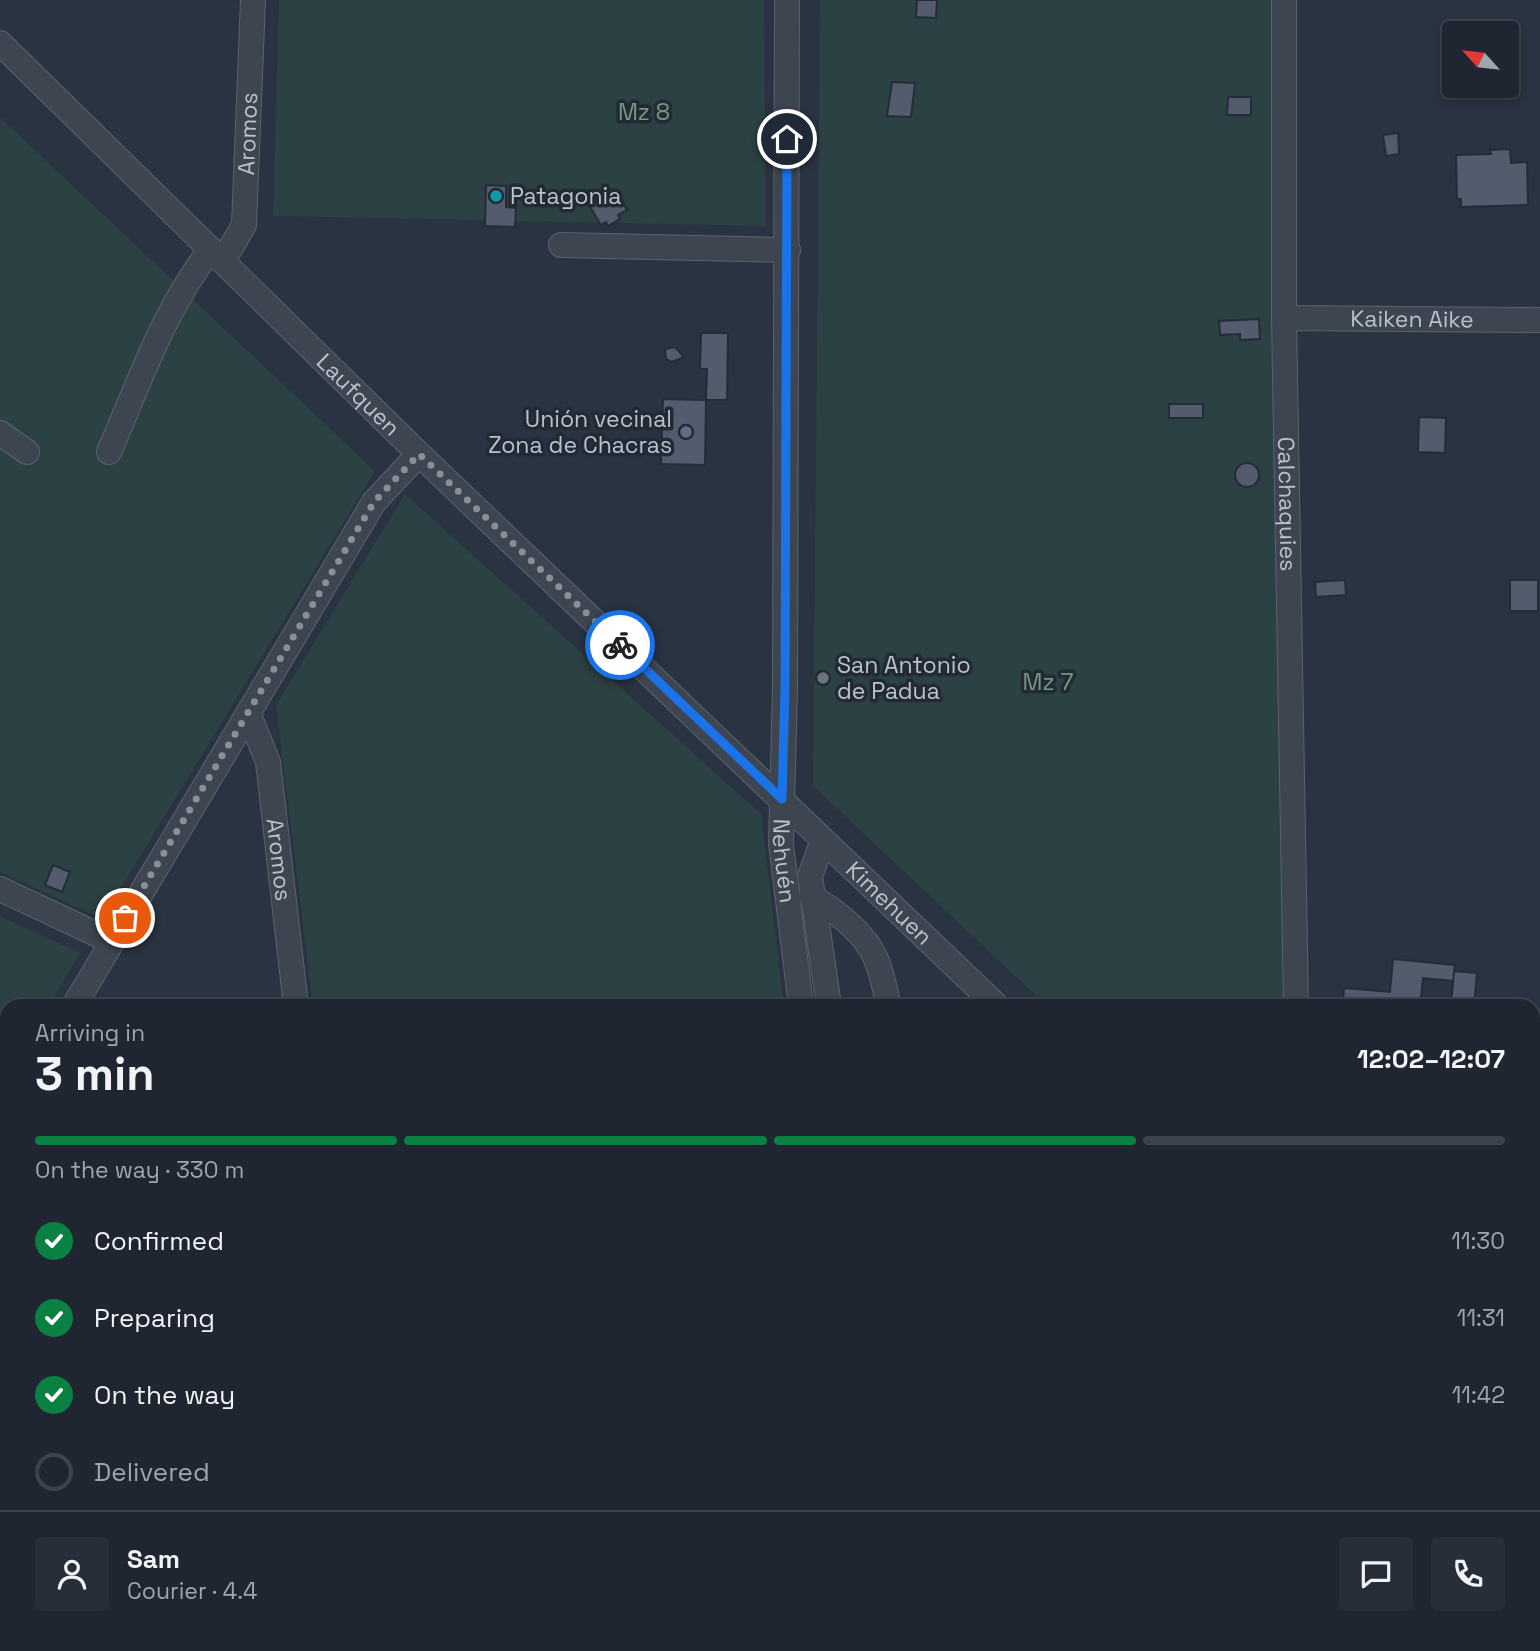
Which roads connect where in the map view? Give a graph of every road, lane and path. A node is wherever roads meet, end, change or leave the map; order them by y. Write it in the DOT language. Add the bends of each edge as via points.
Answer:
graph roads {
  1 [pos="253,0"];
  2 [pos="787,0"];
  3 [pos="1284,0"];
  4 [pos="2,48"];
  5 [pos="561,245"];
  6 [pos="788,250"];
  7 [pos="217,255"];
  8 [pos="1284,318"];
  9 [pos="1540,320"];
  10 [pos="0,433"];
  11 [pos="27,452"];
  12 [pos="109,452"];
  13 [pos="419,454"];
  14 [pos="249,715"];
  15 [pos="782,799"];
  16 [pos="823,840"];
  17 [pos="0,889"];
  18 [pos="811,895"];
  19 [pos="111,941"];
  20 [pos="78,999"];
  21 [pos="295,999"];
  22 [pos="800,999"];
  23 [pos="828,999"];
  24 [pos="887,999"];
  25 [pos="990,999"];
  26 [pos="1296,999"];
  1 -- 7 [label="street, Aromos" via="244,225"];
  2 -- 6 [label="street, Nehuén"];
  3 -- 8 [label="street, Calchaquies"];
  4 -- 7 [label="street, Laufquen"];
  5 -- 6 [label="street"];
  6 -- 15 [label="street, Nehuén"];
  7 -- 12 [label="street, Aromos" via="186,281"];
  7 -- 13 [label="street, Laufquen"];
  8 -- 9 [label="street, Kaiken Aike"];
  8 -- 26 [label="street, Calchaquies"];
  10 -- 11 [label="street"];
  13 -- 14 [label="street" via="374,502"];
  13 -- 15 [label="street, Laufquen"];
  14 -- 19 [label="street"];
  14 -- 21 [label="street, Aromos" via="268,762"];
  15 -- 16 [label="street, Kimehuen"];
  15 -- 22 [label="street, Nehuén" via="782,872"];
  16 -- 18 [label="street" via="810,876"];
  16 -- 25 [label="street, Kimehuen"];
  17 -- 19 [label="street"];
  18 -- 23 [label="street"];
  18 -- 24 [label="street" via="868,945"];
  19 -- 20 [label="street"];
}
